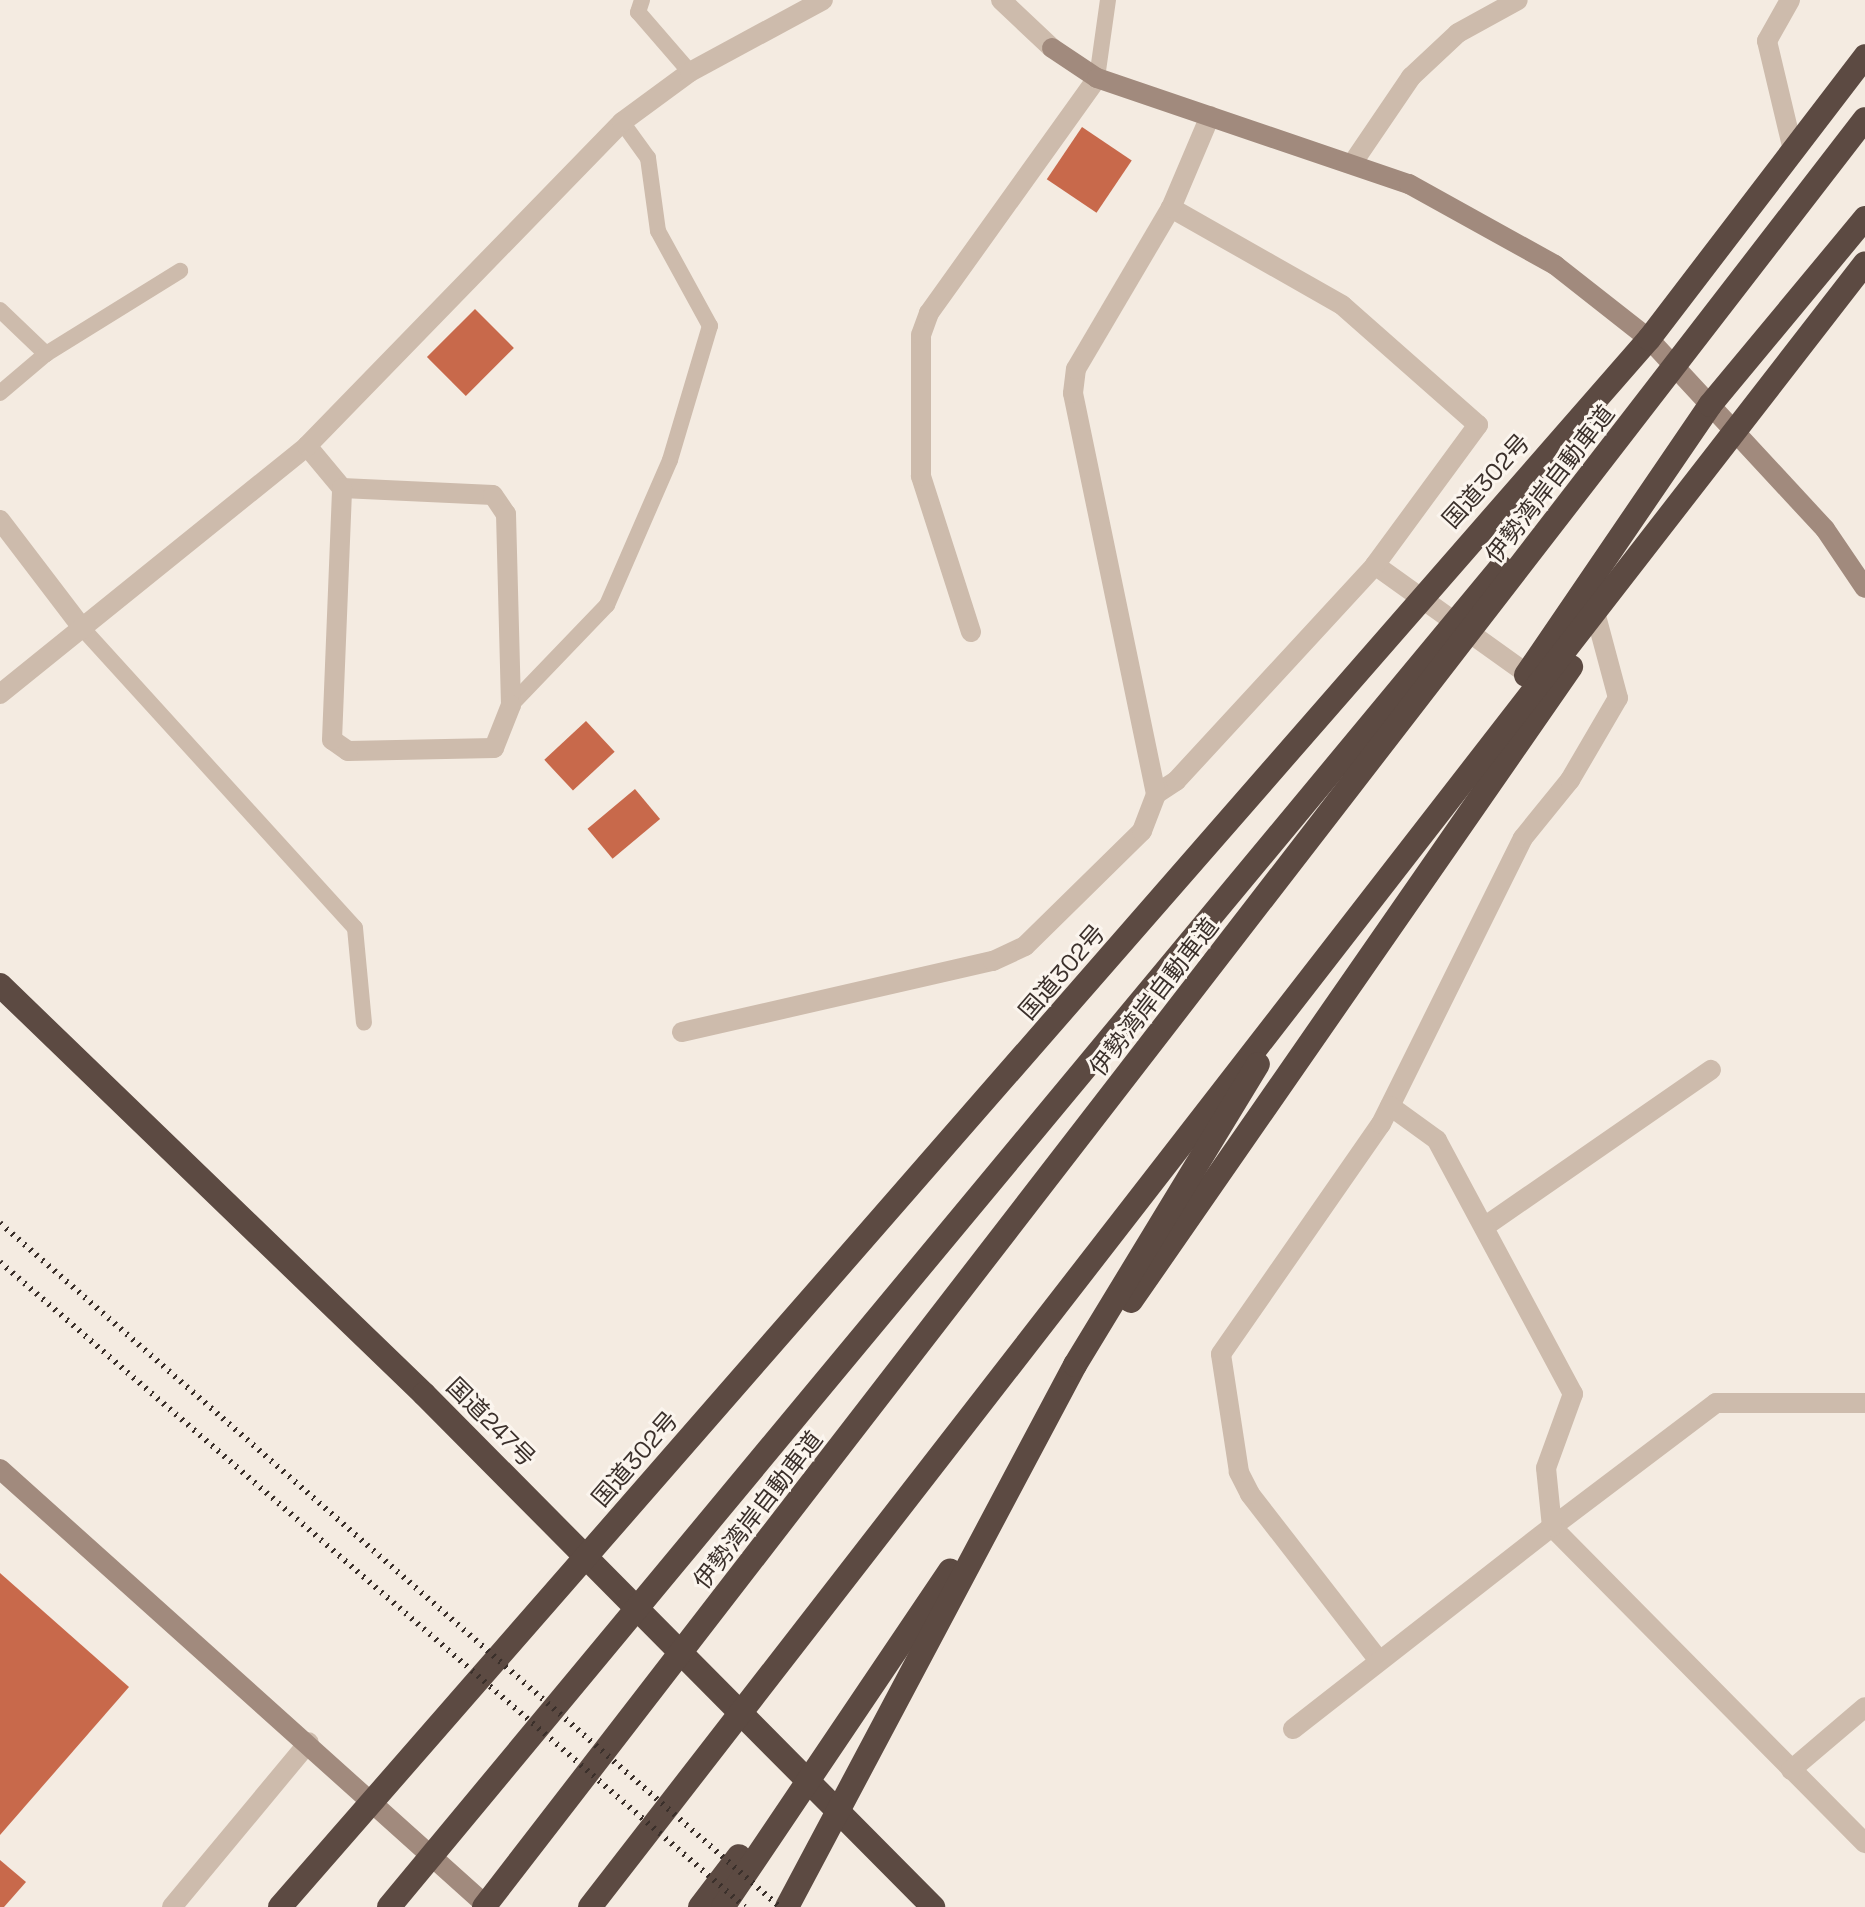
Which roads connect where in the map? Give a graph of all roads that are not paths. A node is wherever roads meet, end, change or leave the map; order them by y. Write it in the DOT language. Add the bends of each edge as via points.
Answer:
graph roads {
  1 [pos="642,0"];
  2 [pos="823,0"];
  3 [pos="1001,0"];
  4 [pos="1108,0"];
  5 [pos="1518,0"];
  6 [pos="1790,0"];
  7 [pos="1865,56"];
  8 [pos="690,72"];
  9 [pos="1097,78"];
  10 [pos="1210,116"];
  11 [pos="1865,119"];
  12 [pos="622,122"];
  13 [pos="1793,150"];
  14 [pos="1354,161"];
  15 [pos="1171,208"];
  16 [pos="1865,218"];
  17 [pos="1759,259"];
  18 [pos="1865,263"];
  19 [pos="180,271"];
  20 [pos="0,310"];
  21 [pos="1649,339"];
  22 [pos="46,354"];
  23 [pos="0,393"];
  24 [pos="1710,405"];
  25 [pos="1734,436"];
  26 [pos="307,446"];
  27 [pos="342,488"];
  28 [pos="0,520"];
  29 [pos="1375,565"];
  30 [pos="1588,586"];
  31 [pos="1865,588"];
  32 [pos="1420,597"];
  33 [pos="83,629"];
  34 [pos="971,632"];
  35 [pos="1527,674"];
  36 [pos="0,694"];
  37 [pos="511,705"];
  38 [pos="1156,794"];
  39 [pos="0,985"];
  40 [pos="364,1023"];
  41 [pos="682,1032"];
  42 [pos="1711,1070"];
  43 [pos="1390,1106"];
  44 [pos="1484,1227"];
  45 [pos="1865,1403"];
  46 [pos="0,1469"];
  47 [pos="1552,1527"];
  48 [pos="1377,1658"];
  49 [pos="874,1680"];
  50 [pos="1865,1707"];
  51 [pos="1293,1729"];
  52 [pos="309,1742"];
  53 [pos="1791,1770"];
  54 [pos="1865,1843"];
  55 [pos="172,1907"];
  56 [pos="280,1907"];
  57 [pos="389,1907"];
  58 [pos="486,1907"];
  59 [pos="590,1907"];
  60 [pos="700,1907"];
  61 [pos="723,1907"];
  62 [pos="787,1907"];
  63 [pos="933,1907"];
  1 -- 8 [label="lane" via="638,12"];
  2 -- 8 [label="street"];
  3 -- 9 [label="street" via="1052,48"];
  4 -- 9 [label="lane"];
  5 -- 14 [label="street" via="1458,33 1411,77"];
  6 -- 13 [label="street" via="1767,41"];
  7 -- 13 [label="highway, 国道302号"];
  8 -- 12 [label="street"];
  9 -- 10 [label="street"];
  9 -- 34 [label="street" via="929,313 921,335 921,476"];
  10 -- 14 [label="street"];
  10 -- 15 [label="street"];
  11 -- 17 [label="highway, 伊勢湾岸自動車道"];
  12 -- 26 [label="street"];
  12 -- 37 [label="lane" via="648,158 658,231 710,326 670,460 607,605"];
  13 -- 21 [label="highway, 国道302号"];
  14 -- 21 [label="street" via="1555,265"];
  15 -- 29 [label="street" via="1342,305 1478,425"];
  15 -- 38 [label="street" via="1076,369 1073,393"];
  16 -- 24 [label="highway"];
  17 -- 57 [label="highway" via="1058,1093"];
  17 -- 58 [label="highway, 伊勢湾岸自動車道"];
  18 -- 25 [label="highway"];
  19 -- 22 [label="lane"];
  20 -- 22 [label="lane"];
  21 -- 24 [label="street"];
  21 -- 32 [label="highway, 国道302号"];
  22 -- 23 [label="lane"];
  24 -- 30 [label="highway"];
  24 -- 31 [label="street" via="1825,529"];
  25 -- 49 [label="highway"];
  25 -- 59 [label="highway"];
  26 -- 27 [label="street"];
  26 -- 33 [label="street"];
  27 -- 37 [label="street" via="493,495 506,514"];
  27 -- 37 [label="street" via="332,740 348,751 494,748"];
  28 -- 33 [label="street"];
  29 -- 32 [label="street"];
  29 -- 38 [label="street" via="1176,781"];
  30 -- 35 [label="highway"];
  30 -- 43 [label="street" via="1618,698 1570,780 1523,838"];
  32 -- 35 [label="street"];
  32 -- 56 [label="highway, 国道302号"];
  33 -- 36 [label="street"];
  33 -- 40 [label="lane" via="355,928"];
  35 -- 62 [label="highway" via="1373,877 1075,1365"];
  38 -- 41 [label="street" via="1142,831 1025,946 993,961"];
  39 -- 63 [label="highway, 国道247号" via="424,1394"];
  42 -- 44 [label="street"];
  43 -- 44 [label="street" via="1437,1140"];
  43 -- 48 [label="street" via="1221,1354 1239,1472 1250,1494"];
  44 -- 47 [label="street" via="1573,1394 1546,1468"];
  45 -- 47 [label="street" via="1716,1403"];
  46 -- 52 [label="street"];
  47 -- 48 [label="street"];
  47 -- 53 [label="street"];
  48 -- 51 [label="street"];
  49 -- 60 [label="highway"];
  49 -- 61 [label="highway"];
  50 -- 53 [label="street"];
  52 -- 55 [label="street"];
  52 -- 58 [label="street"];
  53 -- 54 [label="street"];
}
